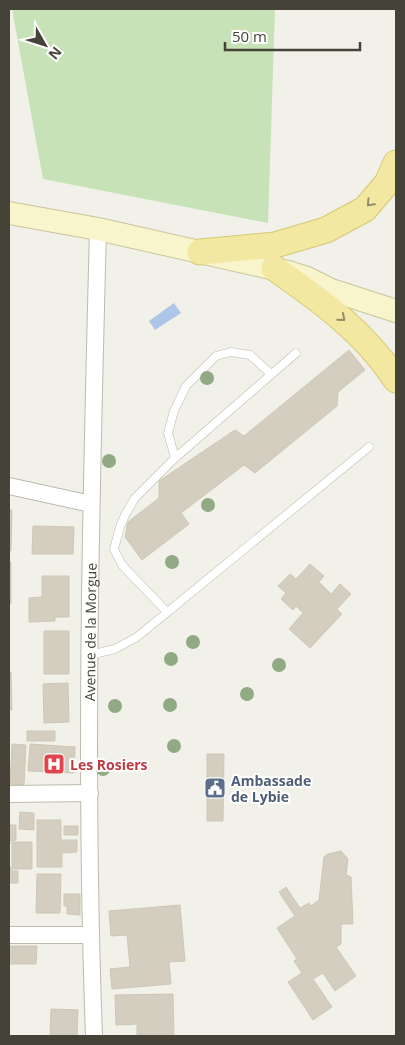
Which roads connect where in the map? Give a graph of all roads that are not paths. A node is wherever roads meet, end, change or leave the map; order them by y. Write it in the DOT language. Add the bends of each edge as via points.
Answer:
graph roads {
  1 [pos="396,163"];
  2 [pos="9,212"];
  3 [pos="98,229"];
  4 [pos="200,252"];
  5 [pos="274,268"];
  6 [pos="307,278"];
  7 [pos="396,297"];
  8 [pos="396,311"];
  9 [pos="296,353"];
  10 [pos="271,374"];
  11 [pos="396,380"];
  12 [pos="368,447"];
  13 [pos="174,458"];
  14 [pos="9,486"];
  15 [pos="91,504"];
  16 [pos="167,612"];
  17 [pos="90,655"];
  18 [pos="90,793"];
  19 [pos="9,794"];
  20 [pos="9,935"];
  21 [pos="90,935"];
  22 [pos="94,1036"];
  1 -- 4 [label="main road, one-way" via="387,183 366,209 326,230 275,245"];
  2 -- 3 [label="main road"];
  3 -- 4 [label="main road"];
  3 -- 15 [label="street, Avenue de la Morgue"];
  4 -- 5 [label="main road"];
  5 -- 6 [label="main road"];
  5 -- 11 [label="main road, one-way" via="349,324 384,361"];
  6 -- 7 [label="main road" via="332,280"];
  6 -- 8 [label="main road" via="331,290"];
  9 -- 10 [label="lane"];
  10 -- 13 [label="lane"];
  10 -- 13 [label="lane" via="250,355 231,352 216,356 186,386 174,411 168,433"];
  12 -- 16 [label="lane"];
  13 -- 16 [label="lane" via="135,498 122,521 114,549 122,565"];
  14 -- 15 [label="street"];
  15 -- 17 [label="street, Avenue de la Morgue"];
  16 -- 17 [label="lane" via="137,637 115,649"];
  17 -- 18 [label="street, Avenue de la Morgue"];
  18 -- 19 [label="street"];
  18 -- 21 [label="street, Avenue de la Morgue"];
  20 -- 21 [label="street"];
  21 -- 22 [label="street, Avenue de la Morgue"];
}
